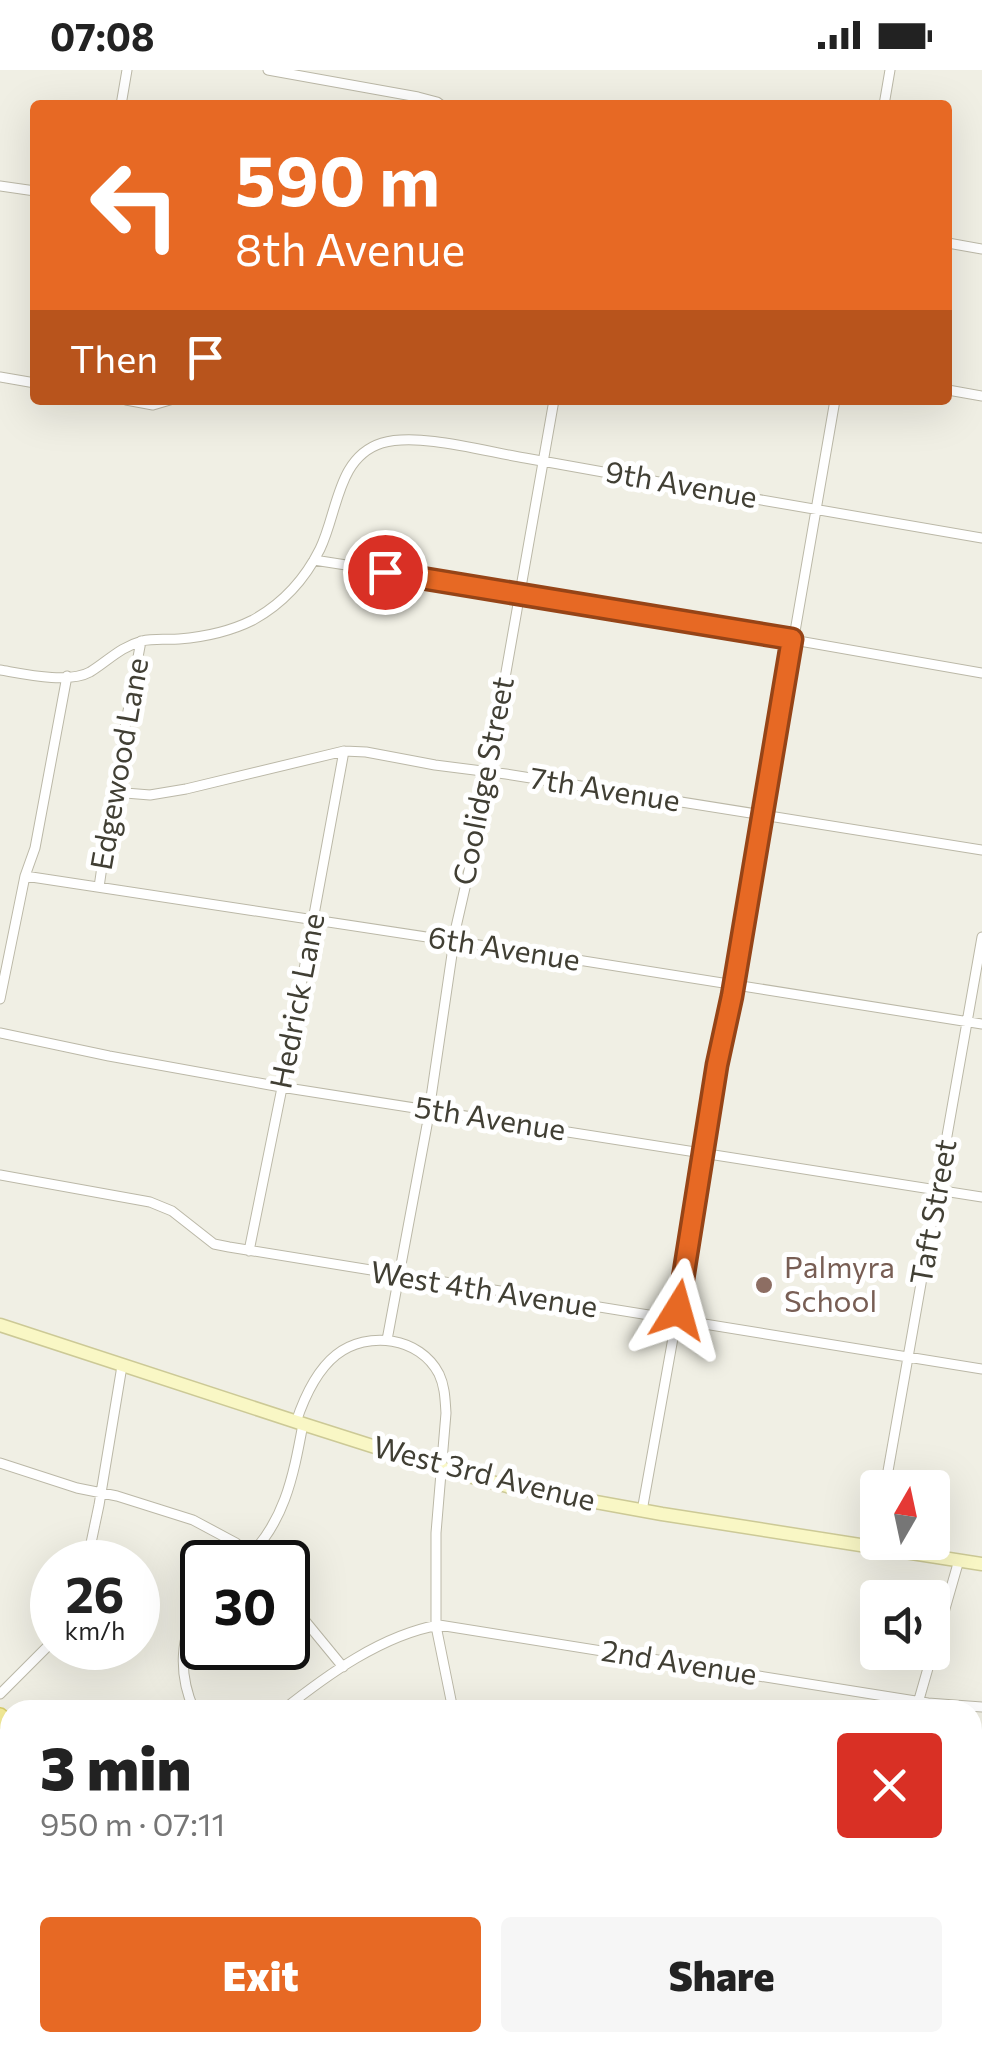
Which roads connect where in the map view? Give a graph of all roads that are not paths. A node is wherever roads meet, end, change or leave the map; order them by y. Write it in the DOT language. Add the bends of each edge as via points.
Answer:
graph roads {
  1 [pos="127,70"];
  2 [pos="268,70"];
  3 [pos="890,70"];
  4 [pos="122,100"];
  5 [pos="429,100"];
  6 [pos="885,100"];
  7 [pos="0,186"];
  8 [pos="30,190"];
  9 [pos="952,244"];
  10 [pos="982,249"];
  11 [pos="0,376"];
  12 [pos="30,382"];
  13 [pos="952,391"];
  14 [pos="982,396"];
  15 [pos="553,405"];
  16 [pos="834,405"];
  17 [pos="542,461"];
  18 [pos="816,509"];
  19 [pos="982,538"];
  20 [pos="314,560"];
  21 [pos="519,592"];
  22 [pos="792,639"];
  23 [pos="141,642"];
  24 [pos="0,670"];
  25 [pos="982,673"];
  26 [pos="67,676"];
  27 [pos="344,751"];
  28 [pos="487,771"];
  29 [pos="113,792"];
  30 [pos="762,816"];
  31 [pos="982,850"];
  32 [pos="25,876"];
  33 [pos="99,887"];
  34 [pos="313,918"];
  35 [pos="0,929"];
  36 [pos="13,932"];
  37 [pos="982,937"];
  38 [pos="453,942"];
  39 [pos="733,984"];
  40 [pos="0,999"];
  41 [pos="968,1022"];
  42 [pos="982,1024"];
  43 [pos="0,1033"];
  44 [pos="282,1087"];
  45 [pos="429,1110"];
  46 [pos="703,1152"];
  47 [pos="0,1175"];
  48 [pos="938,1190"];
  49 [pos="982,1197"];
  50 [pos="249,1251"];
  51 [pos="400,1276"];
  52 [pos="676,1319"];
  53 [pos="0,1324"];
  54 [pos="387,1340"];
  55 [pos="908,1358"];
  56 [pos="122,1366"];
  57 [pos="982,1370"];
  58 [pos="299,1423"];
  59 [pos="0,1463"];
  60 [pos="442,1468"];
  61 [pos="888,1470"];
  62 [pos="101,1492"];
  63 [pos="642,1511"];
  64 [pos="91,1540"];
  65 [pos="231,1540"];
  66 [pos="263,1540"];
  67 [pos="860,1544"];
  68 [pos="950,1559"];
  69 [pos="959,1560"];
  70 [pos="982,1564"];
  71 [pos="310,1626"];
  72 [pos="436,1626"];
  73 [pos="30,1664"];
  74 [pos="344,1667"];
  75 [pos="184,1670"];
  76 [pos="0,1694"];
  77 [pos="190,1700"];
  78 [pos="295,1700"];
  79 [pos="452,1700"];
  80 [pos="883,1700"];
  81 [pos="919,1700"];
  1 -- 4 [label="street"];
  2 -- 5 [label="street"];
  3 -- 6 [label="street"];
  7 -- 8 [label="street"];
  9 -- 10 [label="street"];
  11 -- 12 [label="street"];
  13 -- 14 [label="street"];
  15 -- 17 [label="street, Coolidge Street"];
  16 -- 18 [label="street"];
  17 -- 18 [label="street, 9th Avenue"];
  17 -- 20 [label="street, 9th Avenue" via="410,440 379,444 348,471"];
  17 -- 21 [label="street, Coolidge Street"];
  18 -- 19 [label="street, 9th Avenue"];
  18 -- 22 [label="street"];
  20 -- 21 [label="street"];
  20 -- 23 [label="street" via="254,619 198,636"];
  21 -- 22 [label="street"];
  21 -- 28 [label="street, Coolidge Street"];
  22 -- 25 [label="street"];
  22 -- 30 [label="street"];
  23 -- 26 [label="street" via="85,674"];
  23 -- 29 [label="street, Edgewood Lane"];
  24 -- 26 [label="street"];
  26 -- 32 [label="street"];
  27 -- 28 [label="street, 7th Avenue"];
  27 -- 29 [label="street, 7th Avenue" via="186,790"];
  27 -- 34 [label="street, Hedrick Lane"];
  28 -- 30 [label="street, 7th Avenue"];
  28 -- 38 [label="street, Coolidge Street"];
  29 -- 33 [label="street, Edgewood Lane"];
  30 -- 31 [label="street, 7th Avenue"];
  30 -- 39 [label="street"];
  32 -- 33 [label="street, 6th Avenue"];
  32 -- 36 [label="street"];
  33 -- 34 [label="street, 6th Avenue"];
  34 -- 38 [label="street, 6th Avenue"];
  34 -- 44 [label="street, Hedrick Lane"];
  35 -- 36 [label="street"];
  36 -- 40 [label="street"];
  37 -- 41 [label="street, Taft Street"];
  38 -- 39 [label="street, 6th Avenue"];
  38 -- 45 [label="street, Coolidge Street"];
  39 -- 41 [label="street, 6th Avenue"];
  39 -- 46 [label="street"];
  41 -- 42 [label="street, 6th Avenue"];
  41 -- 48 [label="street, Taft Street"];
  43 -- 44 [label="street, 5th Avenue"];
  44 -- 45 [label="street, 5th Avenue"];
  44 -- 50 [label="street, Hedrick Lane"];
  45 -- 46 [label="street, 5th Avenue"];
  45 -- 51 [label="street, Coolidge Street"];
  46 -- 48 [label="street, 5th Avenue"];
  46 -- 52 [label="street"];
  47 -- 50 [label="street, West 4th Avenue" via="150,1202 214,1244"];
  48 -- 49 [label="street, 5th Avenue"];
  48 -- 55 [label="street, Taft Street"];
  50 -- 51 [label="street, West 4th Avenue"];
  51 -- 52 [label="street, West 4th Avenue"];
  51 -- 54 [label="street, Coolidge Street"];
  52 -- 55 [label="street, West 4th Avenue"];
  52 -- 63 [label="street"];
  53 -- 56 [label="street, West 3rd Avenue"];
  54 -- 58 [label="street" via="337,1354 312,1384"];
  54 -- 60 [label="street" via="418,1351 438,1372 446,1412"];
  55 -- 57 [label="street, West 4th Avenue"];
  55 -- 61 [label="street, Taft Street"];
  56 -- 58 [label="street, West 3rd Avenue"];
  56 -- 62 [label="street"];
  58 -- 60 [label="street, West 3rd Avenue"];
  58 -- 66 [label="street" via="283,1507"];
  59 -- 62 [label="street"];
  60 -- 63 [label="street, West 3rd Avenue"];
  60 -- 72 [label="street"];
  62 -- 64 [label="street"];
  62 -- 65 [label="street"];
  63 -- 67 [label="street, West 3rd Avenue"];
  68 -- 69 [label="street, West 3rd Avenue"];
  69 -- 70 [label="street, West 3rd Avenue"];
  69 -- 81 [label="street"];
  71 -- 74 [label="street"];
  72 -- 74 [label="street" via="396,1638"];
  72 -- 79 [label="street"];
  72 -- 80 [label="street, 2nd Avenue"];
  73 -- 76 [label="street"];
  74 -- 78 [label="street"];
  75 -- 77 [label="street"];
}
